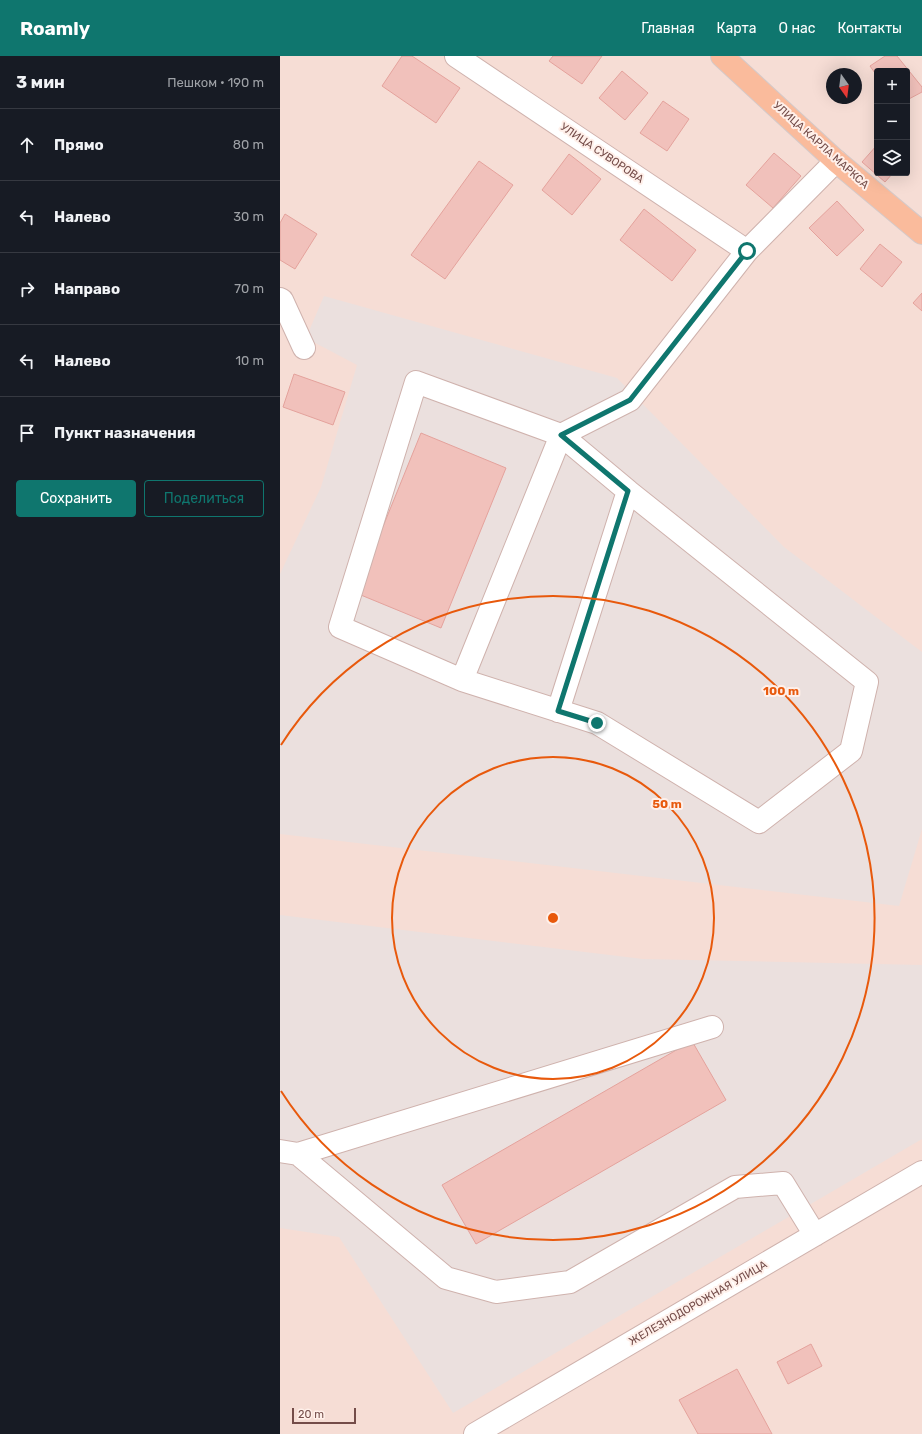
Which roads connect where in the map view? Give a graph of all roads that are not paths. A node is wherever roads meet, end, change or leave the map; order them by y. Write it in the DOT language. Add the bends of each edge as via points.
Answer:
graph roads {
  1 [pos="456,56"];
  2 [pos="722,56"];
  3 [pos="836,161"];
  4 [pos="922,233"];
  5 [pos="747,251"];
  6 [pos="280,299"];
  7 [pos="304,348"];
  8 [pos="561,435"];
  9 [pos="628,491"];
  10 [pos="462,680"];
  11 [pos="558,711"];
  12 [pos="712,1027"];
  13 [pos="289,1153"];
  14 [pos="922,1172"];
  15 [pos="815,1235"];
  16 [pos="475,1434"];
  1 -- 5 [label="street, УЛИЦА СУВОРОВА"];
  2 -- 3 [label="main road, УЛИЦА КАРЛА МАРКСА"];
  3 -- 4 [label="main road, УЛИЦА КАРЛА МАРКСА"];
  3 -- 5 [label="street"];
  5 -- 8 [label="street" via="630,400"];
  6 -- 7 [label="street"];
  8 -- 9 [label="street"];
  8 -- 10 [label="street"];
  8 -- 10 [label="street" via="416,382 340,627"];
  9 -- 11 [label="street"];
  9 -- 11 [label="street" via="867,682 850,751 759,822 597,723"];
  10 -- 11 [label="street"];
  12 -- 13 [label="street"];
  13 -- 15 [label="street" via="446,1278 496,1292 570,1282 735,1187 783,1182"];
  14 -- 15 [label="street, ЖЕЛЕЗНОДОРОЖНАЯ УЛИЦА"];
  15 -- 16 [label="street, ЖЕЛЕЗНОДОРОЖНАЯ УЛИЦА"];
}
